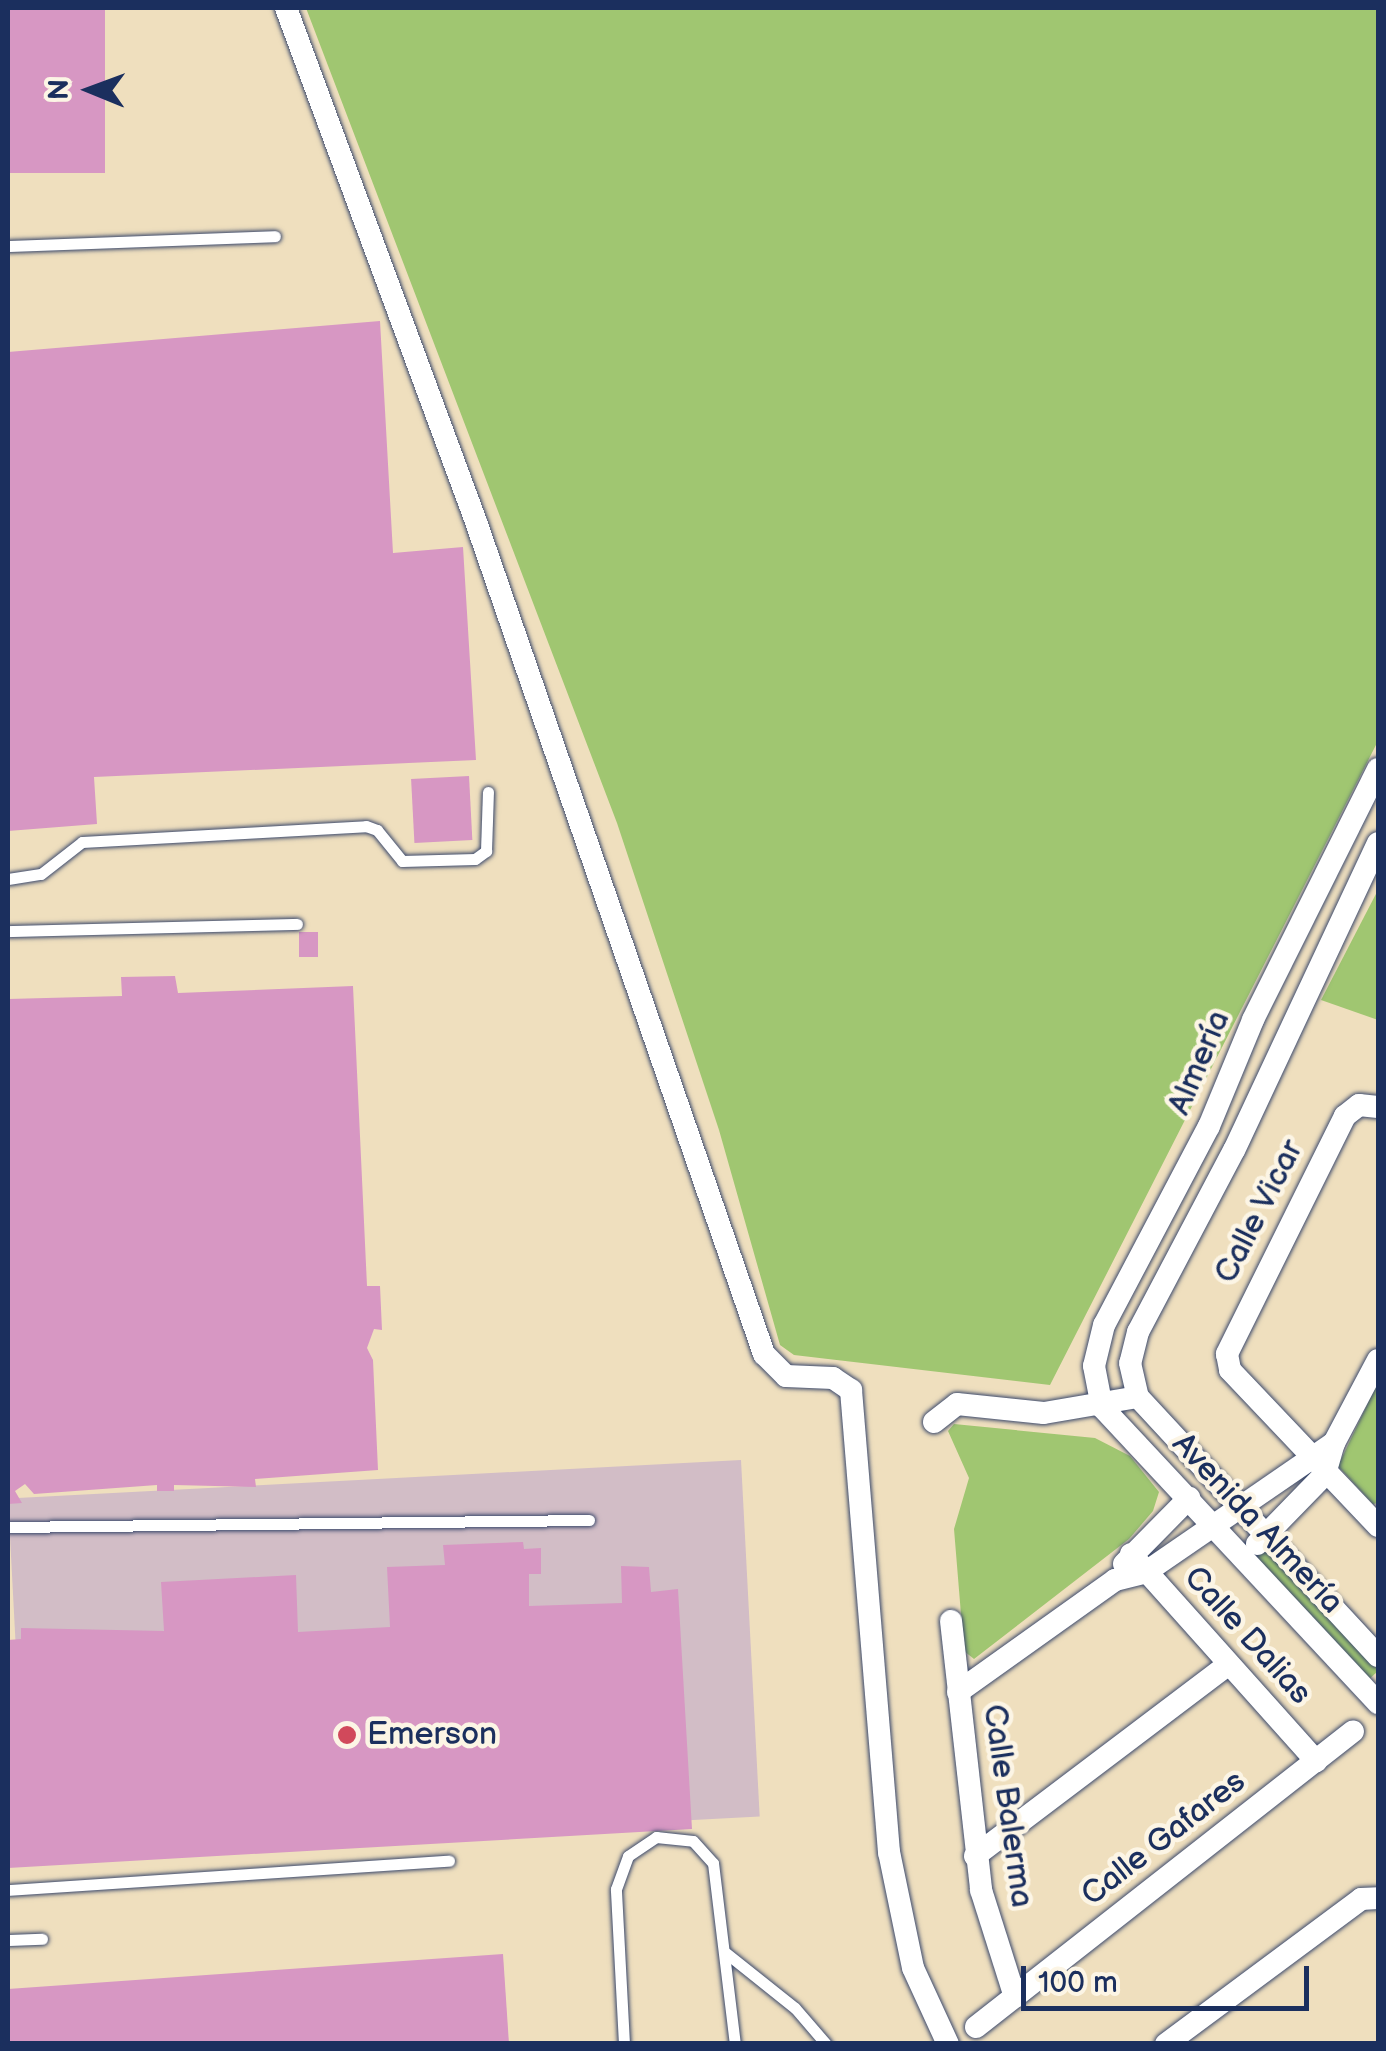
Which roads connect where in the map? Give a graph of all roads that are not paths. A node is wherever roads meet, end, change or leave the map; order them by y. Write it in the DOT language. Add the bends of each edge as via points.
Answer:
graph roads {
  1 [pos="286,8"];
  2 [pos="275,236"];
  3 [pos="8,246"];
  4 [pos="1378,769"];
  5 [pos="488,792"];
  6 [pos="1378,842"];
  7 [pos="8,879"];
  8 [pos="297,924"];
  9 [pos="1297,930"];
  10 [pos="8,931"];
  11 [pos="1325,947"];
  12 [pos="1369,1106"];
  13 [pos="1378,1360"];
  14 [pos="1098,1396"];
  15 [pos="1138,1397"];
  16 [pos="934,1422"];
  17 [pos="1318,1466"];
  18 [pos="1188,1498"];
  19 [pos="1243,1508"];
  20 [pos="589,1520"];
  21 [pos="1213,1525"];
  22 [pos="1378,1526"];
  23 [pos="8,1527"];
  24 [pos="1266,1535"];
  25 [pos="1131,1554"];
  26 [pos="1244,1556"];
  27 [pos="1146,1572"];
  28 [pos="1115,1580"];
  29 [pos="950,1621"];
  30 [pos="1378,1656"];
  31 [pos="1226,1666"];
  32 [pos="958,1692"];
  33 [pos="1378,1702"];
  34 [pos="1353,1731"];
  35 [pos="1316,1761"];
  36 [pos="976,1856"];
  37 [pos="449,1861"];
  38 [pos="8,1890"];
  39 [pos="1378,1898"];
  40 [pos="42,1939"];
  41 [pos="8,1940"];
  42 [pos="726,1953"];
  43 [pos="1015,1997"];
  44 [pos="976,2027"];
  45 [pos="624,2044"];
  46 [pos="734,2044"];
  47 [pos="826,2044"];
  48 [pos="948,2044"];
  49 [pos="1166,2044"];
  1 -- 48 [label="street" via="494,574 764,1354 786,1376 833,1378 851,1390 889,1852 913,1968"];
  2 -- 3 [label="lane"];
  4 -- 9 [label="street, Almería"];
  5 -- 7 [label="lane" via="480,858 402,861 378,830 366,826 82,842 41,874"];
  6 -- 11 [label="street, Almería"];
  8 -- 10 [label="lane"];
  9 -- 11 [label="street"];
  9 -- 14 [label="street, Almería" via="1209,1126 1104,1325"];
  11 -- 15 [label="street, Almería" via="1234,1150 1138,1332 1130,1363"];
  12 -- 17 [label="street, Calle Vicar" via="1344,1116 1227,1354 1230,1370"];
  13 -- 17 [label="street"];
  14 -- 15 [label="street"];
  14 -- 16 [label="street" via="1044,1414 957,1404"];
  14 -- 18 [label="street, Avenida Almería"];
  15 -- 19 [label="street, Avenida Almería"];
  17 -- 19 [label="street"];
  17 -- 22 [label="street"];
  17 -- 24 [label="street"];
  18 -- 21 [label="street, Avenida Almería"];
  18 -- 25 [label="street"];
  19 -- 21 [label="street"];
  19 -- 24 [label="street, Avenida Almería"];
  20 -- 23 [label="lane"];
  21 -- 26 [label="street, Avenida Almería"];
  21 -- 27 [label="street"];
  24 -- 26 [label="street"];
  24 -- 30 [label="street, Avenida Almería"];
  25 -- 27 [label="street, Calle Dalias"];
  25 -- 28 [label="street"];
  26 -- 33 [label="street, Avenida Almería"];
  27 -- 28 [label="street"];
  27 -- 31 [label="street, Calle Dalias"];
  28 -- 32 [label="street"];
  29 -- 32 [label="street, Calle Balerma"];
  31 -- 35 [label="street, Calle Dalias"];
  31 -- 36 [label="street"];
  32 -- 36 [label="street, Calle Balerma"];
  34 -- 35 [label="street, Calle Gafares"];
  35 -- 43 [label="street, Calle Gafares"];
  36 -- 43 [label="street, Calle Balerma"];
  37 -- 38 [label="lane"];
  39 -- 49 [label="street" via="1361,1899"];
  40 -- 41 [label="lane"];
  42 -- 45 [label="lane" via="718,1877 704,1849 676,1837 641,1844 628,1856 616,1889"];
  42 -- 46 [label="lane"];
  42 -- 47 [label="lane" via="796,2008"];
  43 -- 44 [label="street, Calle Gafares"];
}
